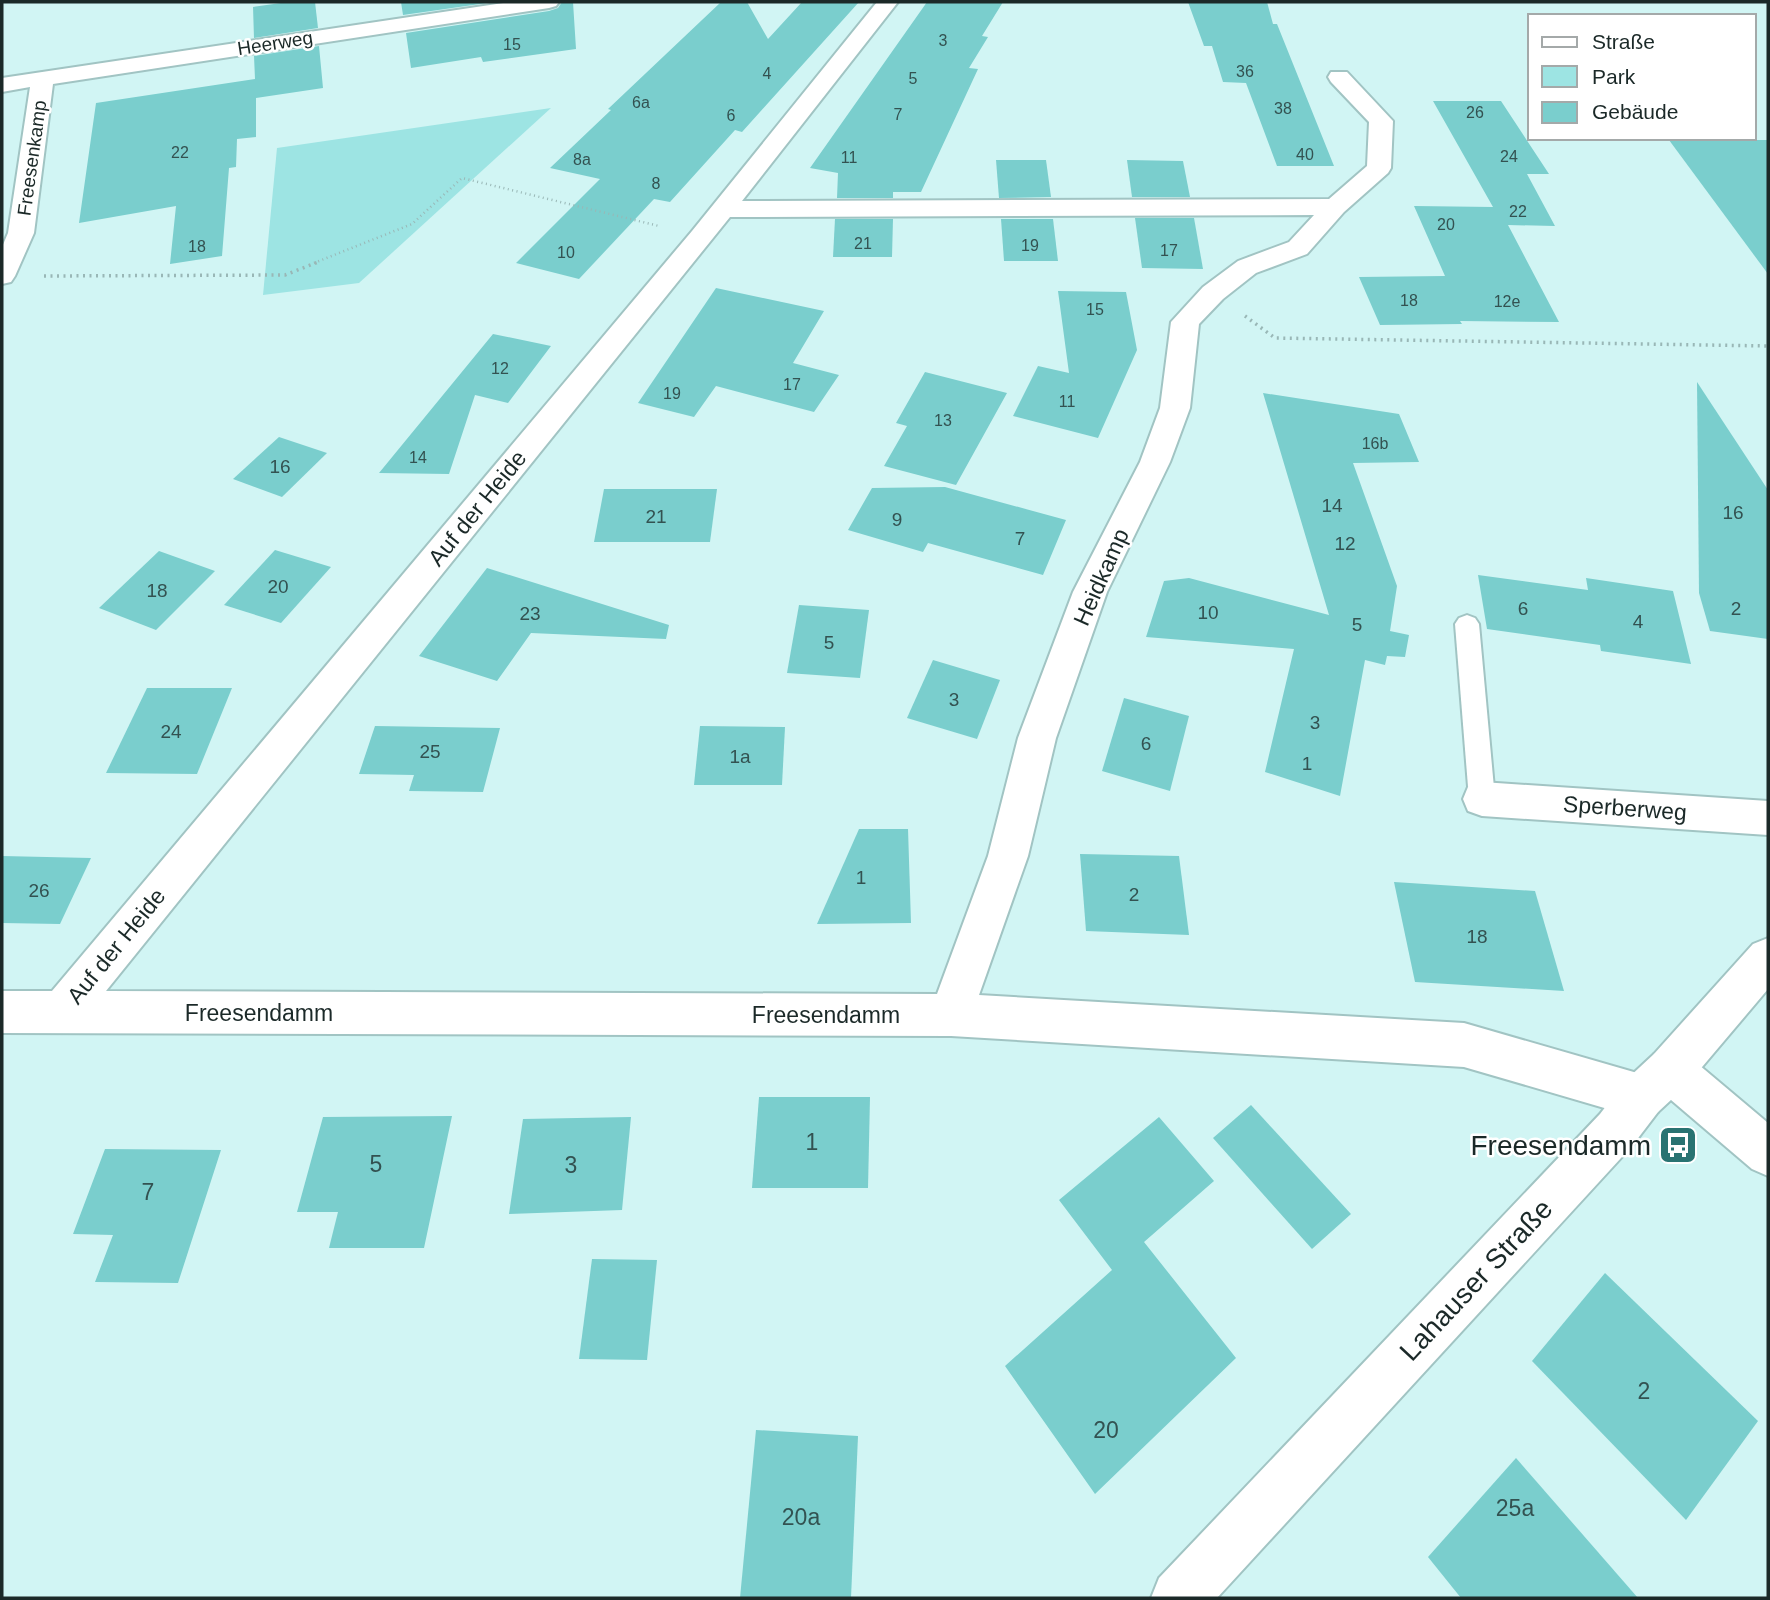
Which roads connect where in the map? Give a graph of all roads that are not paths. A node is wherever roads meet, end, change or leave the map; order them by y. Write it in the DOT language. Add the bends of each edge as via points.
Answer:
graph roads {
  1 [pos="549,2"];
  2 [pos="888,2"];
  3 [pos="1339,77"];
  4 [pos="43,78"];
  5 [pos="2,85"];
  6 [pos="1335,207"];
  7 [pos="723,209"];
  8 [pos="2,276"];
  9 [pos="1467,624"];
  10 [pos="1482,799"];
  11 [pos="1768,818"];
  12 [pos="1768,958"];
  13 [pos="2,1012"];
  14 [pos="62,1012"];
  15 [pos="951,1015"];
  16 [pos="1656,1083"];
  17 [pos="1768,1153"];
  18 [pos="1179,1598"];
  1 -- 4 [label="street, Heerweg"];
  2 -- 7 [label="street, Auf der Heide"];
  3 -- 6 [label="street, Heidkamp" via="1381,121 1379,168"];
  4 -- 5 [label="street, Heerweg"];
  4 -- 8 [label="street, Freesenkamp" via="21,233"];
  6 -- 7 [label="street"];
  6 -- 15 [label="street, Heidkamp" via="1298,248 1247,267 1185,322 1175,408 1156,462 1081,616 1037,738 1008,856"];
  7 -- 14 [label="street, Auf der Heide"];
  9 -- 10 [label="lane"];
  10 -- 11 [label="street, Sperberweg"];
  12 -- 16 [label="street, Lahauser Straße"];
  13 -- 14 [label="street, Freesendamm"];
  14 -- 15 [label="street, Freesendamm"];
  15 -- 16 [label="street, Freesendamm" via="1464,1045"];
  16 -- 17 [label="street"];
  16 -- 18 [label="street, Lahauser Straße"];
}
